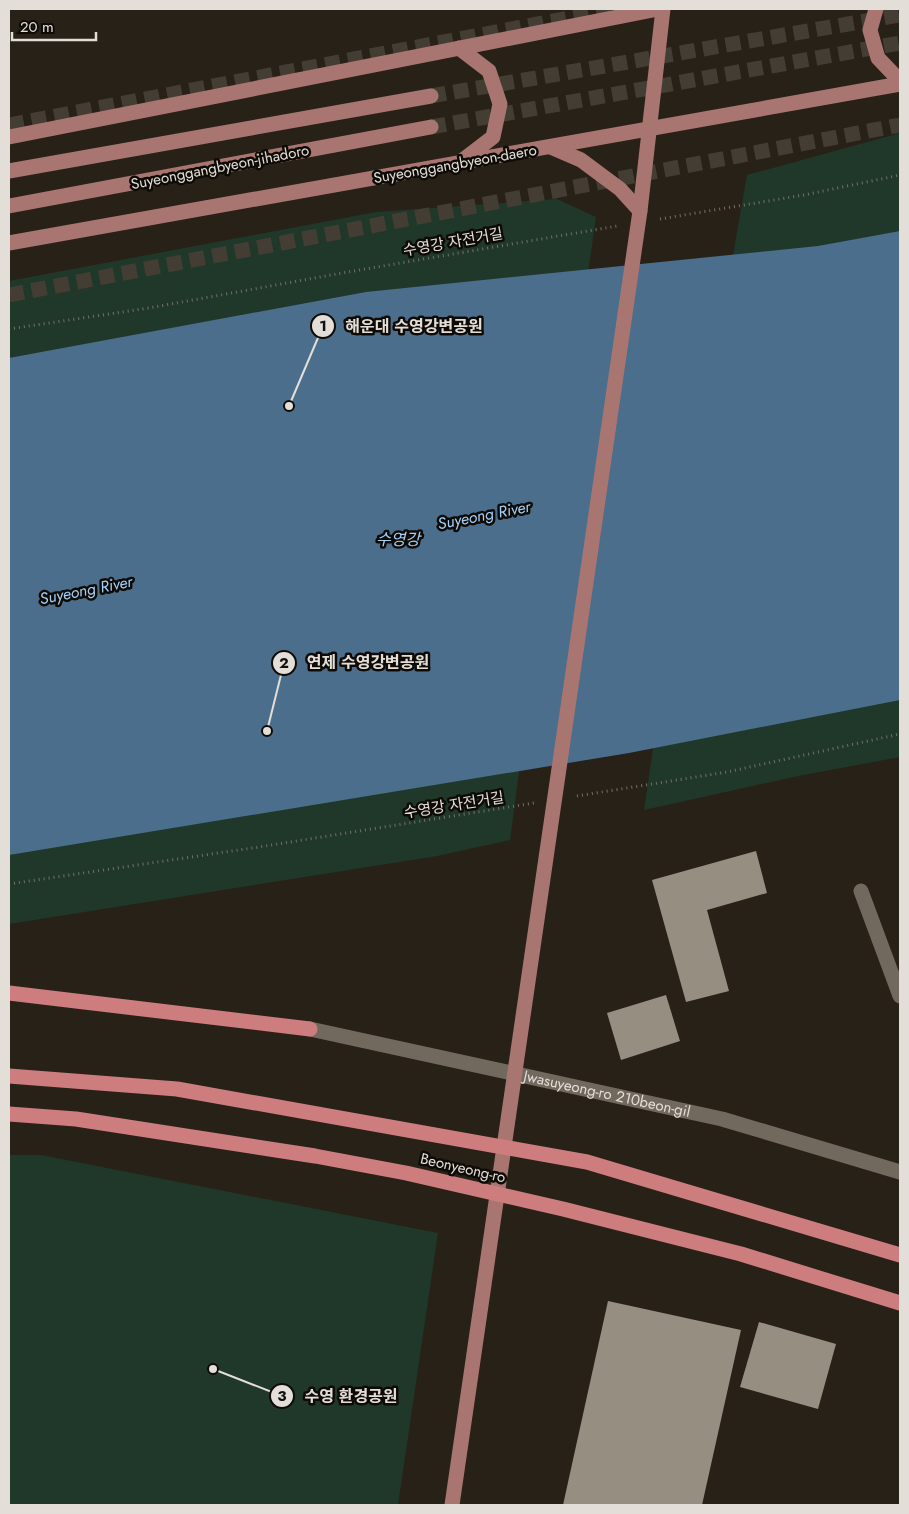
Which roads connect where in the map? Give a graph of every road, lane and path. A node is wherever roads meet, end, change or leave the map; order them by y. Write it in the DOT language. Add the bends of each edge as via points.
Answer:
graph roads {
  1 [pos="658,9"];
  2 [pos="663,9"];
  3 [pos="876,9"];
  4 [pos="459,48"];
  5 [pos="900,82"];
  6 [pos="431,96"];
  7 [pos="430,127"];
  8 [pos="650,129"];
  9 [pos="9,138"];
  10 [pos="551,147"];
  11 [pos="460,163"];
  12 [pos="9,171"];
  13 [pos="900,175"];
  14 [pos="9,206"];
  15 [pos="640,211"];
  16 [pos="656,219"];
  17 [pos="627,224"];
  18 [pos="9,243"];
  19 [pos="9,329"];
  20 [pos="900,734"];
  21 [pos="574,797"];
  22 [pos="536,803"];
  23 [pos="9,884"];
  24 [pos="861,891"];
  25 [pos="9,993"];
  26 [pos="900,996"];
  27 [pos="310,1029"];
  28 [pos="9,1076"];
  29 [pos="9,1114"];
  30 [pos="900,1172"];
  31 [pos="900,1255"];
  32 [pos="900,1303"];
  33 [pos="452,1505"];
  1 -- 4 [label="main road"];
  2 -- 8 [label="main road"];
  3 -- 5 [label="main road" via="870,30 878,58"];
  4 -- 9 [label="main road"];
  4 -- 11 [label="main road" via="489,71 500,104 493,137"];
  5 -- 8 [label="main road, Suyeonggangbyeon-daero"];
  6 -- 12 [label="main road, Suyeonggangbyeon-jihadoro"];
  7 -- 14 [label="main road, Suyeonggangbyeon-jihadoro"];
  8 -- 10 [label="main road, Suyeonggangbyeon-daero"];
  8 -- 15 [label="main road"];
  10 -- 11 [label="main road, Suyeonggangbyeon-daero"];
  10 -- 15 [label="main road" via="581,160 620,189"];
  11 -- 18 [label="main road, Suyeonggangbyeon-daero"];
  13 -- 16 [label="path"];
  15 -- 33 [label="main road"];
  17 -- 19 [label="path, 수영강 자전거길" via="149,308"];
  20 -- 21 [label="path" via="727,772"];
  22 -- 23 [label="path, 수영강 자전거길"];
  24 -- 26 [label="street"];
  25 -- 27 [label="highway"];
  27 -- 30 [label="street, Jwasuyeong-ro 210beon-gil" via="722,1119"];
  28 -- 31 [label="highway, Beonyeong-ro" via="177,1089 588,1162"];
  29 -- 32 [label="highway, Beonyeong-ro" via="76,1119 406,1173 740,1254"];
}
